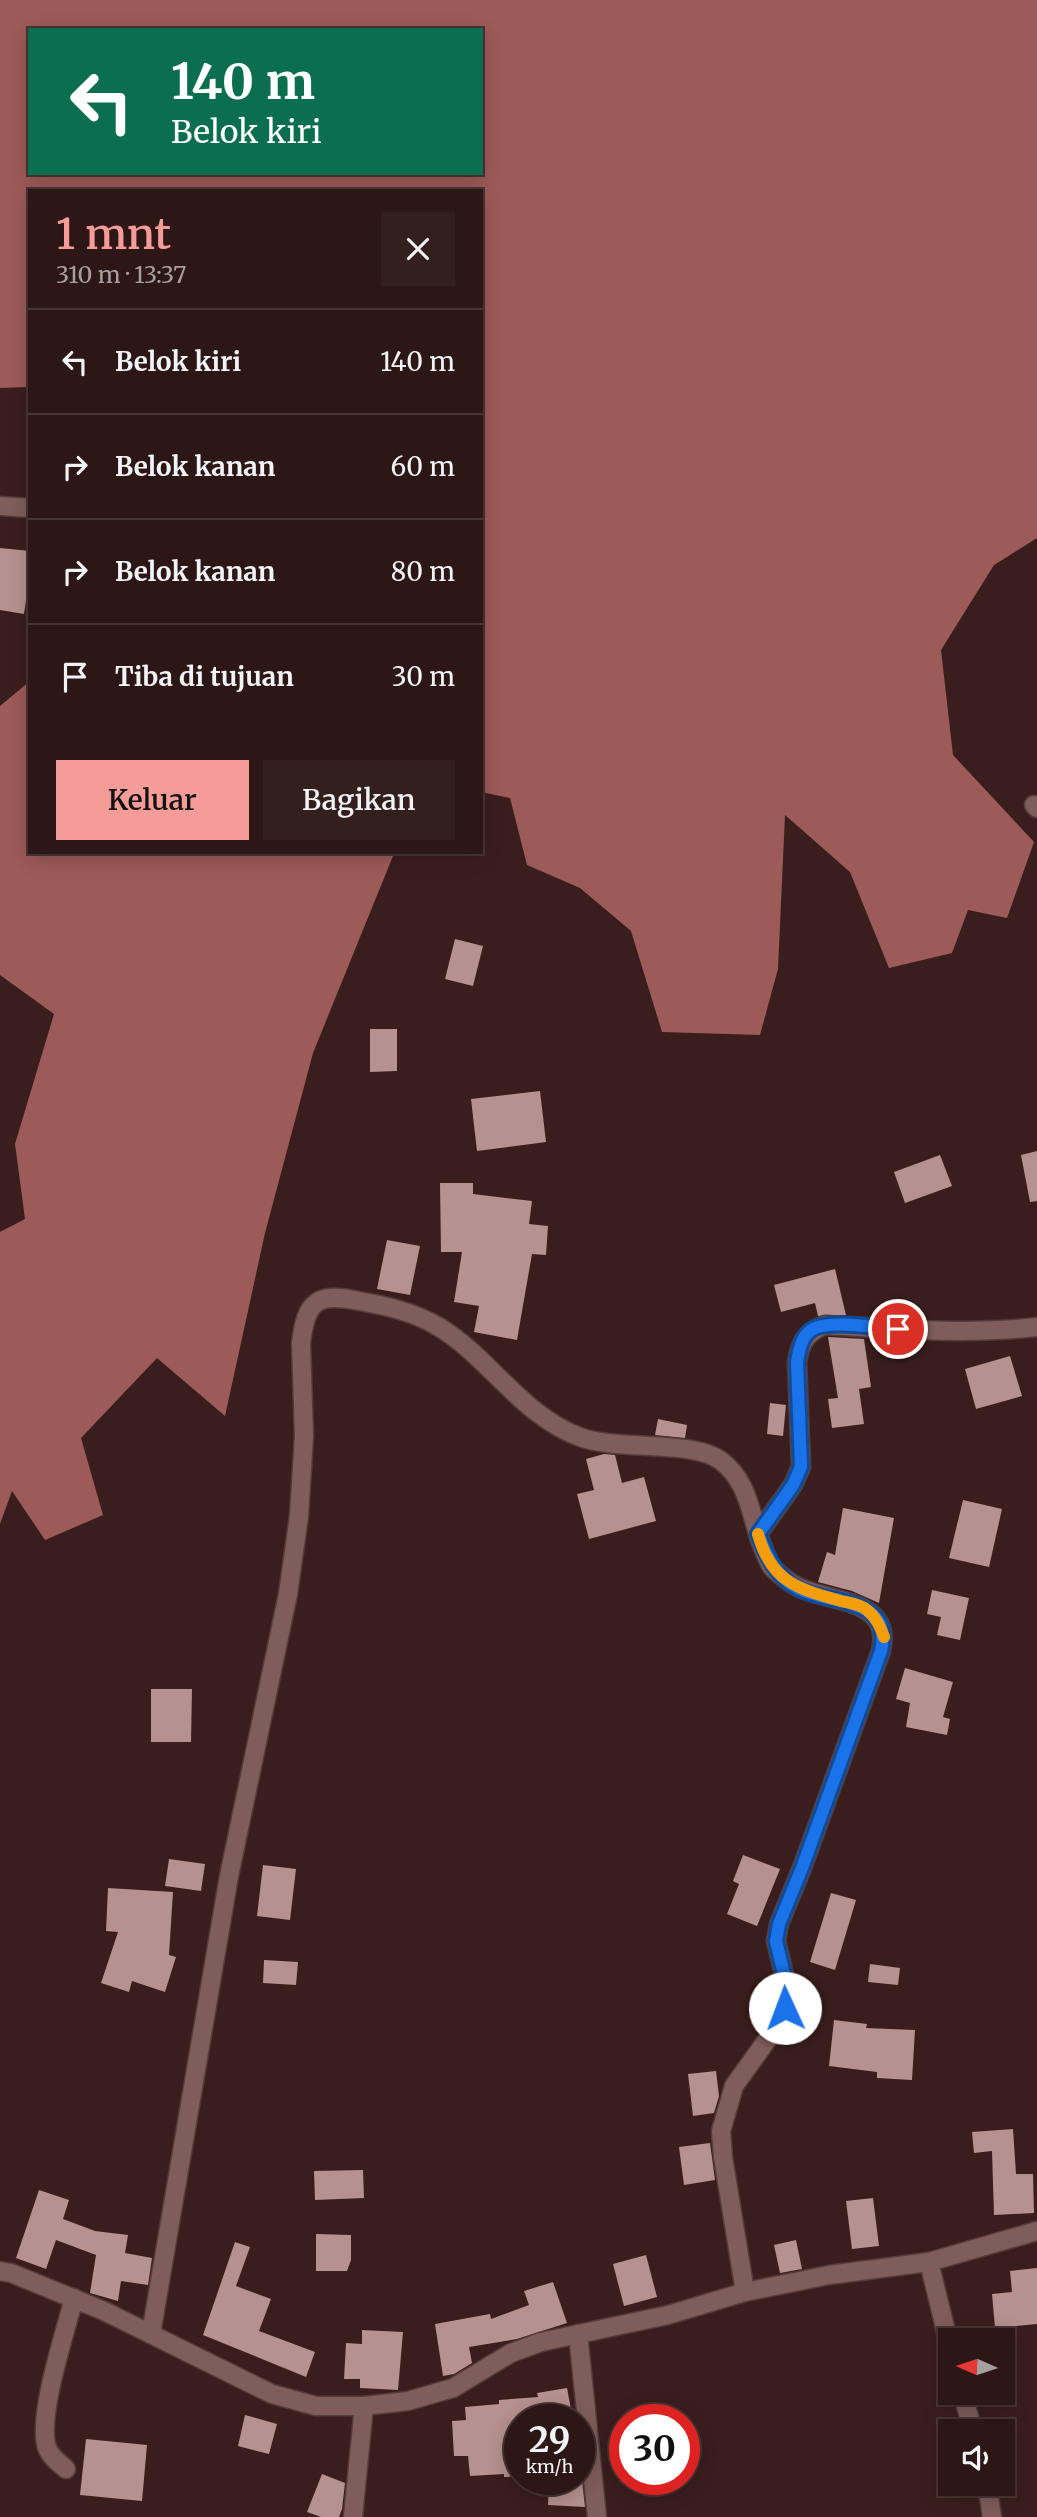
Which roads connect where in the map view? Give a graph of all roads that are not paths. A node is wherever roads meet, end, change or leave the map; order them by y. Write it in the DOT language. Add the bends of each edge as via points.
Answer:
graph roads {
  1 [pos="0,506"];
  2 [pos="28,508"];
  3 [pos="1037,1327"];
  4 [pos="758,1534"];
  5 [pos="1037,2231"];
  6 [pos="929,2262"];
  7 [pos="0,2271"];
  8 [pos="745,2292"];
  9 [pos="74,2298"];
  10 [pos="945,2328"];
  11 [pos="151,2334"];
  12 [pos="578,2334"];
  13 [pos="364,2406"];
  14 [pos="66,2469"];
  15 [pos="989,2496"];
  16 [pos="353,2517"];
  17 [pos="597,2517"];
  18 [pos="992,2517"];
  1 -- 2 [label="street"];
  3 -- 4 [label="street" via="947,1332 825,1325 810,1331 799,1348 797,1362 801,1467"];
  4 -- 8 [label="street" via="771,1566 788,1581 800,1589 865,1608 884,1637 779,1924 776,1941 788,1991 785,2008 734,2086 720,2131"];
  4 -- 11 [label="street" via="750,1499 719,1459 700,1451 579,1437 510,1390 440,1328 413,1314 346,1298 316,1301 308,1312 301,1343 303,1450 288,1594 229,1877"];
  5 -- 6 [label="street"];
  6 -- 8 [label="street"];
  6 -- 10 [label="street"];
  7 -- 9 [label="street"];
  8 -- 12 [label="street" via="668,2315"];
  9 -- 11 [label="street"];
  9 -- 14 [label="street" via="44,2430 49,2454"];
  11 -- 13 [label="street" via="272,2394 316,2406"];
  12 -- 13 [label="street" via="511,2353 453,2388"];
  12 -- 17 [label="street"];
  13 -- 16 [label="street"];
  15 -- 18 [label="street"];
}
